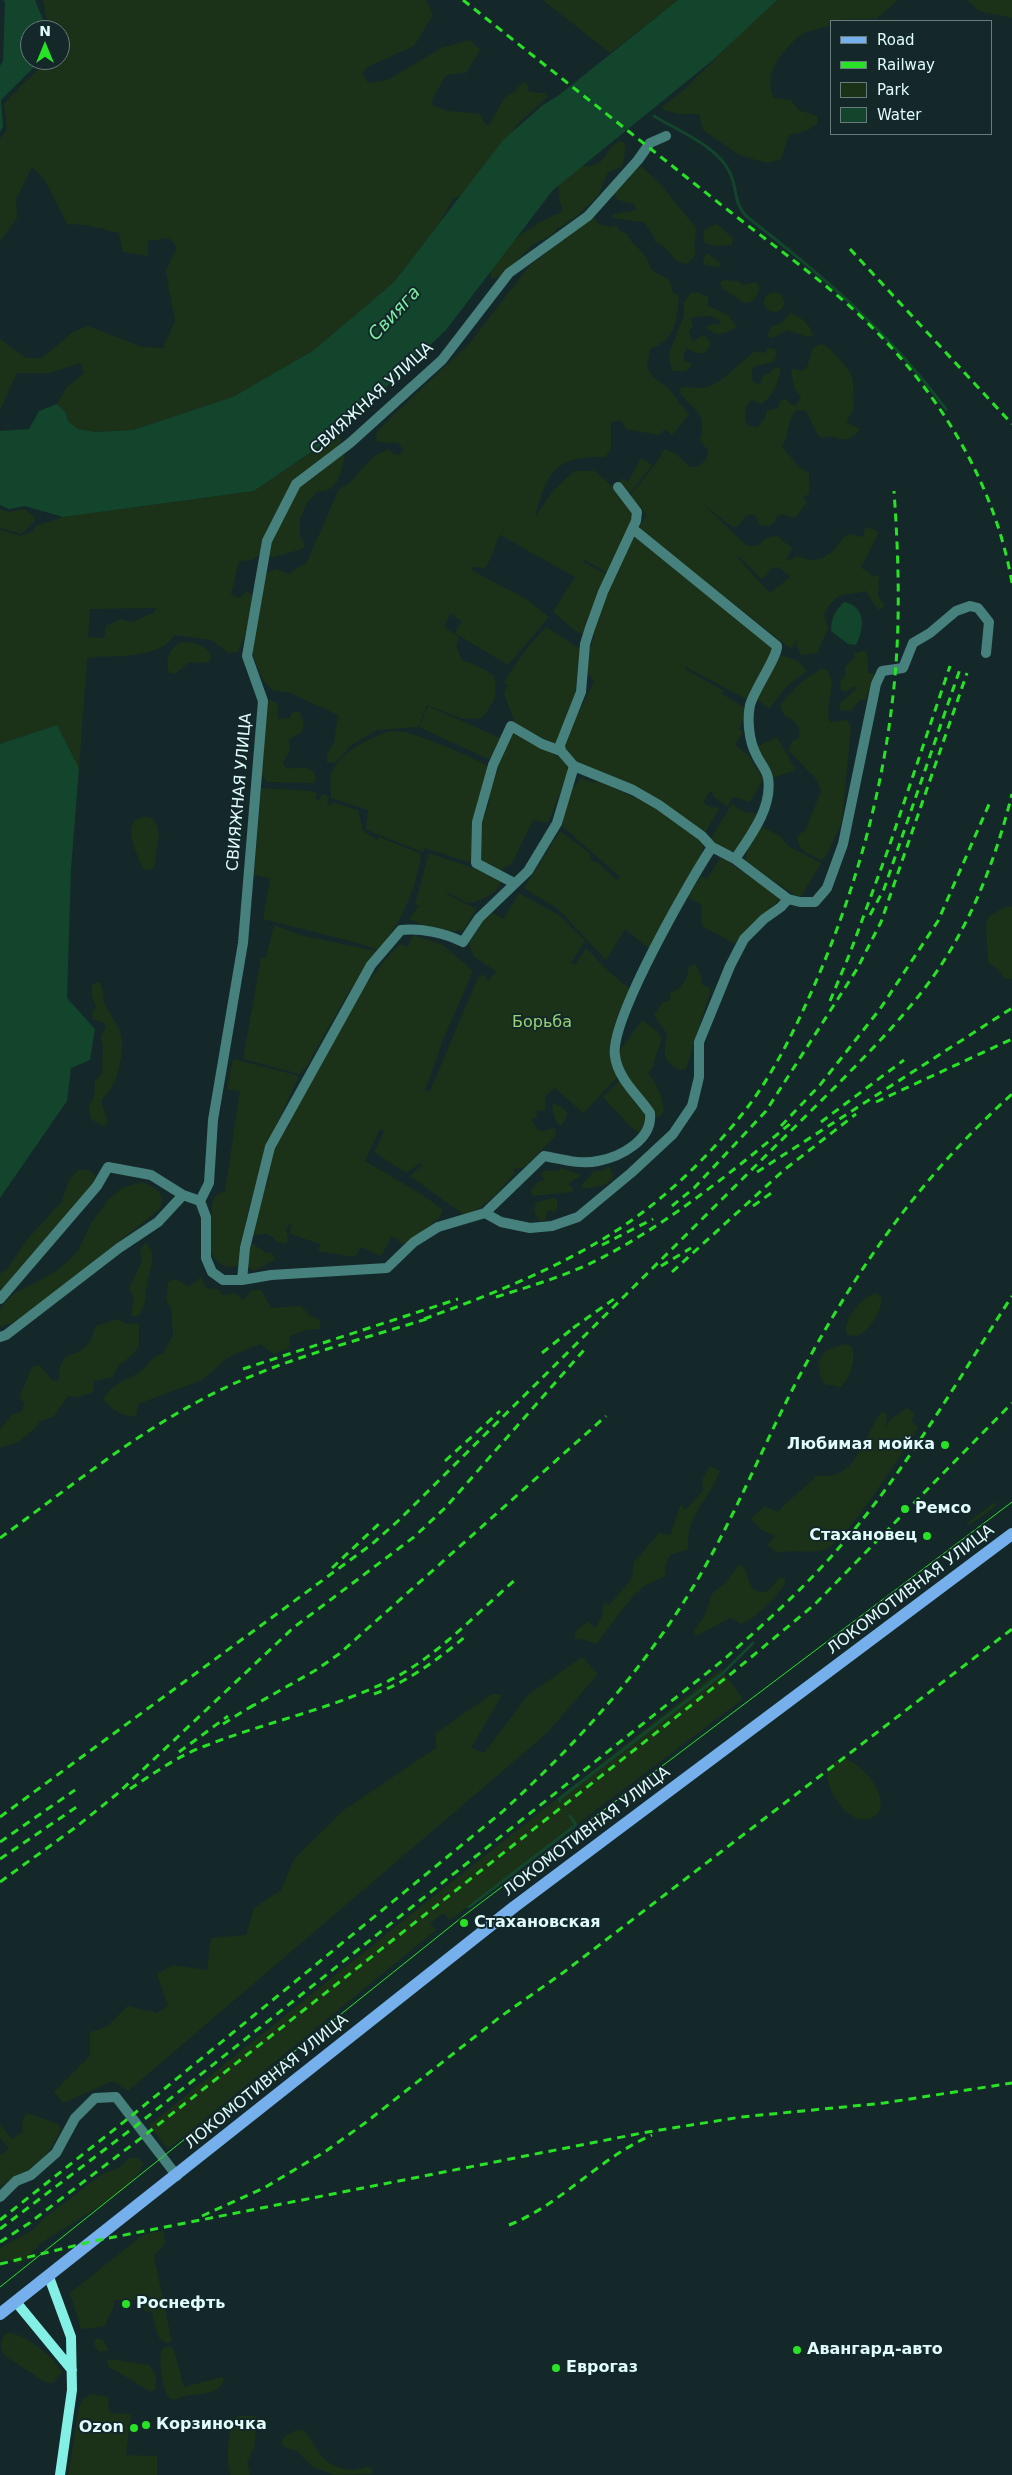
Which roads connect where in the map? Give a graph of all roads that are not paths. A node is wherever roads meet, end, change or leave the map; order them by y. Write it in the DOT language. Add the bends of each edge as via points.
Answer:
graph roads {
  1 [pos="666,136"];
  2 [pos="618,487"];
  3 [pos="633,529"];
  4 [pos="986,653"];
  5 [pos="561,751"];
  6 [pos="574,766"];
  7 [pos="712,847"];
  8 [pos="736,859"];
  9 [pos="514,884"];
  10 [pos="788,898"];
  11 [pos="183,1194"];
  12 [pos="200,1201"];
  13 [pos="485,1213"];
  14 [pos="242,1280"];
  15 [pos="0,1299"];
  16 [pos="0,1337"];
  17 [pos="1012,1534"];
  18 [pos="177,2176"];
  19 [pos="0,2197"];
  20 [pos="49,2277"];
  21 [pos="16,2302"];
  22 [pos="0,2314"];
  23 [pos="72,2370"];
  24 [pos="60,2475"];
  1 -- 12 [label="street, СВИЯЖНАЯ УЛИЦА" via="650,143 588,216 509,273 442,360 350,443 296,484 267,541 247,656 263,701 243,943 213,1120 209,1183"];
  2 -- 3 [label="street" via="637,512"];
  3 -- 5 [label="street" via="590,628 585,644 581,692 561,741"];
  3 -- 8 [label="street" via="777,646 776,655 755,692 750,711 753,746 768,778 767,797 754,831"];
  4 -- 10 [label="street" via="989,622 978,608 970,606 956,611 913,643 903,668 882,671 874,693 843,844 826,888 815,902"];
  5 -- 6 [label="street"];
  5 -- 9 [label="street" via="511,726 493,764 477,822 476,863"];
  6 -- 7 [label="street" via="633,790 659,805"];
  6 -- 9 [label="street" via="557,824 528,871"];
  7 -- 8 [label="street"];
  7 -- 13 [label="street" via="688,884 636,988 616,1037 614,1050 618,1067 650,1113 648,1131 630,1148 598,1161 574,1162 544,1156"];
  8 -- 10 [label="street"];
  9 -- 14 [label="street" via="479,918 463,942 427,931 401,930 370,965 270,1147 245,1248"];
  10 -- 13 [label="street" via="744,939 730,966 699,1042 699,1077 692,1106 673,1134 578,1217 552,1226 530,1228 501,1222"];
  11 -- 12 [label="street"];
  11 -- 15 [label="street" via="150,1175 108,1167 97,1186"];
  11 -- 16 [label="street" via="158,1222"];
  12 -- 14 [label="street" via="206,1217 206,1258 212,1272 223,1280"];
  13 -- 14 [label="street" via="438,1227 414,1242 387,1268 271,1275"];
  17 -- 18 [label="main road, ЛОКОМОТИВНАЯ УЛИЦА" via="514,1907"];
  18 -- 19 [label="street" via="116,2097 106,2096 95,2098 75,2118 56,2154 31,2175 16,2181"];
  18 -- 20 [label="main road, ЛОКОМОТИВНАЯ УЛИЦА"];
  20 -- 21 [label="main road, ЛОКОМОТИВНАЯ УЛИЦА"];
  20 -- 23 [label="main road" via="71,2337"];
  21 -- 22 [label="main road, ЛОКОМОТИВНАЯ УЛИЦА"];
  21 -- 23 [label="main road"];
  23 -- 24 [label="main road"];
}
